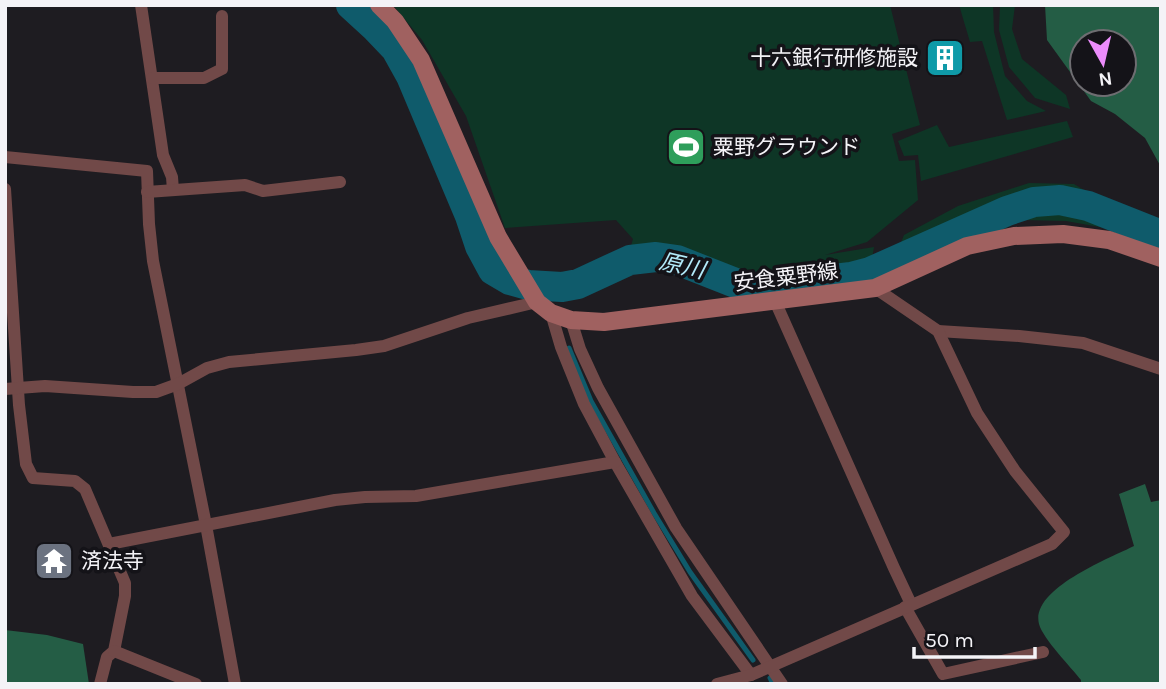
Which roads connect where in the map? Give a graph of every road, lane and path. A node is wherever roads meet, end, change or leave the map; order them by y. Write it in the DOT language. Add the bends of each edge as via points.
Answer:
graph roads {
  1 [pos="141,5"];
  2 [pos="379,5"];
  3 [pos="222,16"];
  4 [pos="152,78"];
  5 [pos="5,157"];
  6 [pos="340,182"];
  7 [pos="5,189"];
  8 [pos="173,190"];
  9 [pos="147,192"];
  10 [pos="1161,258"];
  11 [pos="875,288"];
  12 [pos="775,301"];
  13 [pos="540,303"];
  14 [pos="572,320"];
  15 [pos="938,331"];
  16 [pos="1161,369"];
  17 [pos="178,384"];
  18 [pos="12,388"];
  19 [pos="615,462"];
  20 [pos="206,524"];
  21 [pos="109,544"];
  22 [pos="908,606"];
  23 [pos="114,651"];
  24 [pos="1043,652"];
  25 [pos="770,666"];
  26 [pos="751,675"];
  27 [pos="178,680"];
  28 [pos="100,684"];
  29 [pos="196,684"];
  30 [pos="235,684"];
  31 [pos="717,684"];
  32 [pos="782,684"];
  1 -- 4 [label="street"];
  2 -- 13 [label="main road" via="421,60 498,237"];
  3 -- 4 [label="street" via="222,69 204,78"];
  4 -- 8 [label="street"];
  5 -- 9 [label="street" via="147,171"];
  6 -- 8 [label="street" via="263,191 245,186"];
  7 -- 18 [label="street"];
  8 -- 9 [label="street"];
  9 -- 17 [label="street" via="153,261"];
  10 -- 11 [label="main road, 安食粟野線" via="1109,240 1063,234 1014,236 967,246"];
  11 -- 12 [label="main road, 安食粟野線"];
  11 -- 15 [label="street"];
  12 -- 14 [label="main road, 安食粟野線" via="604,322"];
  12 -- 22 [label="street"];
  13 -- 14 [label="main road, 安食粟野線"];
  13 -- 17 [label="street" via="468,318 384,346 229,362"];
  13 -- 19 [label="street"];
  14 -- 25 [label="street" via="598,388 676,528"];
  15 -- 16 [label="street" via="1083,343"];
  15 -- 22 [label="street" via="977,413 1014,471 1064,532 1052,544"];
  17 -- 18 [label="street" via="156,392"];
  17 -- 20 [label="street"];
  18 -- 21 [label="street" via="19,405 26,464 33,478 75,481 85,489"];
  19 -- 20 [label="street" via="416,496 335,500"];
  19 -- 26 [label="street" via="692,596"];
  20 -- 21 [label="street"];
  20 -- 30 [label="street"];
  21 -- 23 [label="street" via="125,583"];
  22 -- 24 [label="street" via="943,674"];
  22 -- 25 [label="street"];
  23 -- 27 [label="street"];
  23 -- 28 [label="street" via="107,657"];
  25 -- 26 [label="street"];
  25 -- 32 [label="street"];
  26 -- 31 [label="street"];
  27 -- 29 [label="street"];
}
